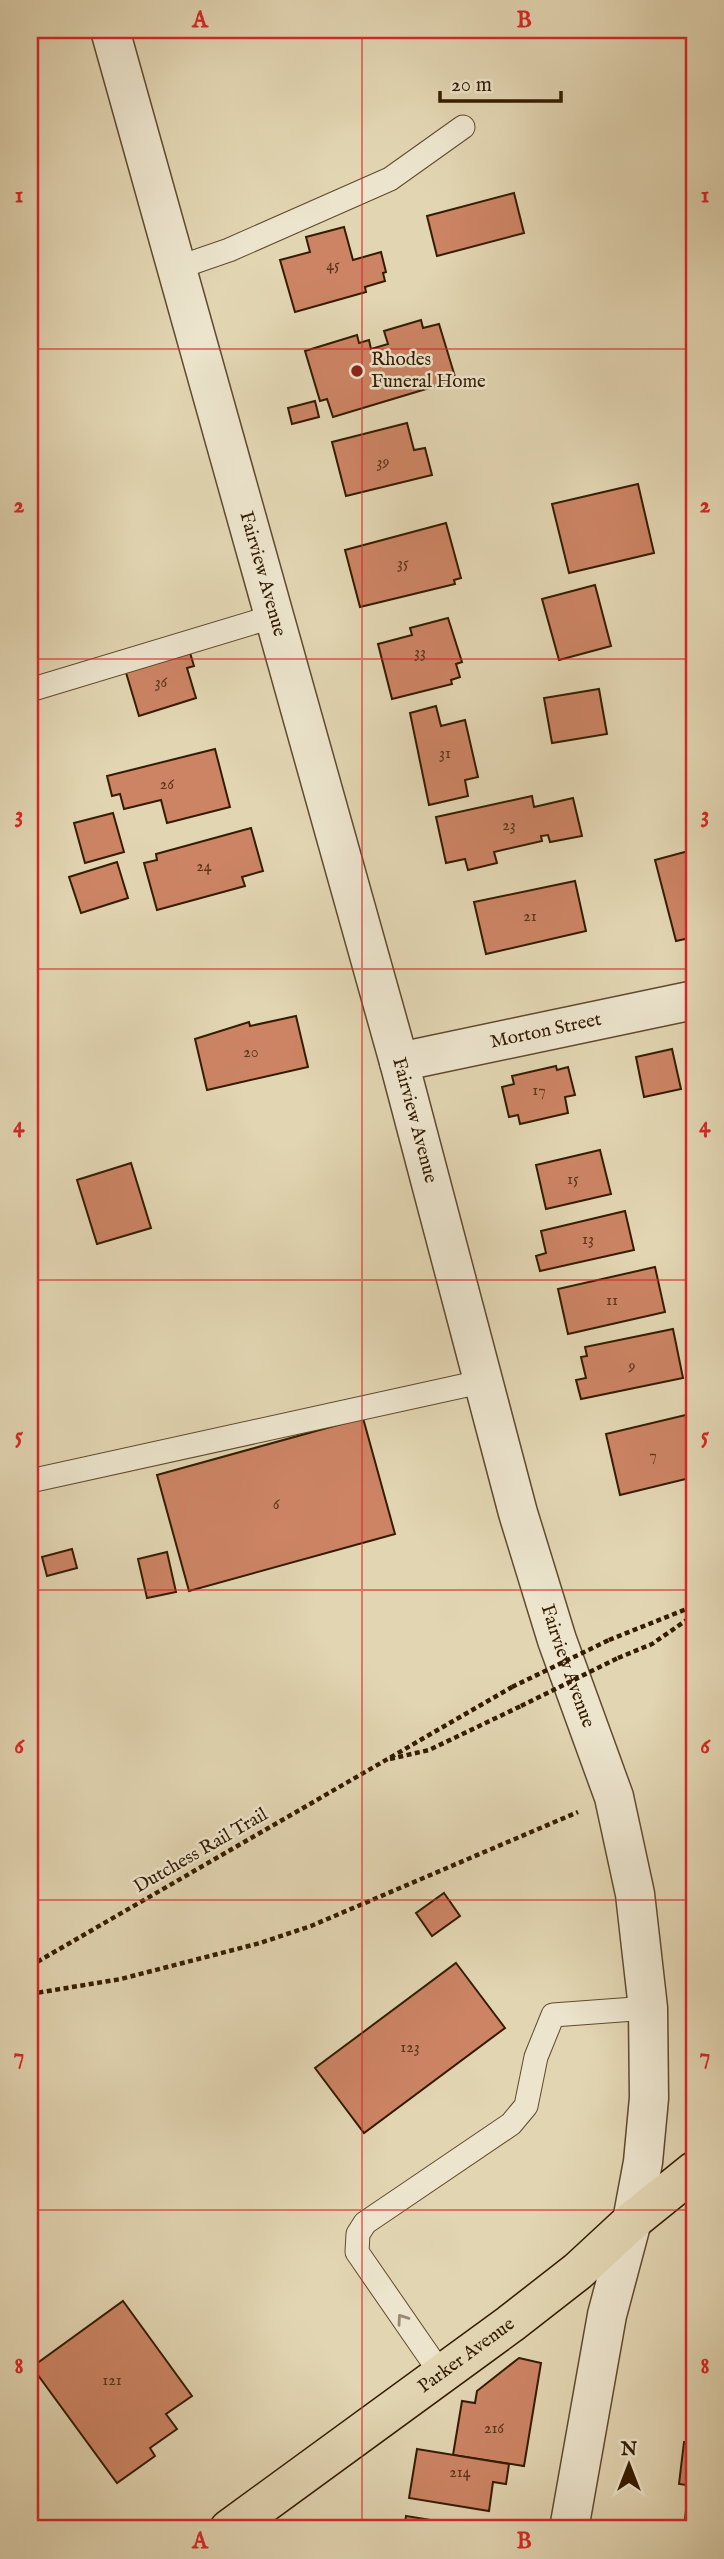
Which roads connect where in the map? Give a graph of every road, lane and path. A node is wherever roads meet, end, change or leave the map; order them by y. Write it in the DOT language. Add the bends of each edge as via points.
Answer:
graph roads {
  1 [pos="110,30"];
  2 [pos="463,127"];
  3 [pos="177,268"];
  4 [pos="275,616"];
  5 [pos="30,690"];
  6 [pos="694,1000"];
  7 [pos="399,1062"];
  8 [pos="485,1381"];
  9 [pos="30,1481"];
  10 [pos="694,1606"];
  11 [pos="694,1615"];
  12 [pos="386,1760"];
  13 [pos="614,1797"];
  14 [pos="30,1966"];
  15 [pos="30,1994"];
  16 [pos="648,2008"];
  17 [pos="694,2171"];
  18 [pos="632,2221"];
  19 [pos="442,2375"];
  20 [pos="229,2529"];
  21 [pos="569,2529"];
  1 -- 3 [label="street, Fairview Avenue"];
  2 -- 3 [label="lane" via="390,179"];
  3 -- 4 [label="street, Fairview Avenue"];
  4 -- 5 [label="lane"];
  4 -- 7 [label="street, Fairview Avenue"];
  6 -- 7 [label="street, Morton Street"];
  7 -- 8 [label="street, Fairview Avenue"];
  8 -- 9 [label="lane"];
  8 -- 13 [label="street, Fairview Avenue" via="539,1582"];
  10 -- 12 [label="path, Dutchess Rail Trail, bridge" via="512,1687"];
  11 -- 12 [label="path, Dutchess Rail Trail, bridge" via="652,1644 429,1750"];
  12 -- 14 [label="path, Dutchess Rail Trail"];
  13 -- 15 [label="path" via="311,1926 121,1979"];
  13 -- 16 [label="street, Fairview Avenue" via="635,1894"];
  16 -- 18 [label="street, Fairview Avenue" via="649,2098"];
  19 -- 16 [label="lane, one-way" via="357,2252 358,2234 365,2223 511,2124 526,2106 536,2057 553,2015"];
  17 -- 18 [label="main road, Parker Avenue"];
  18 -- 19 [label="main road, Parker Avenue" via="578,2272"];
  18 -- 21 [label="street, Fairview Avenue" via="607,2315"];
  19 -- 20 [label="main road, Parker Avenue"];
}
